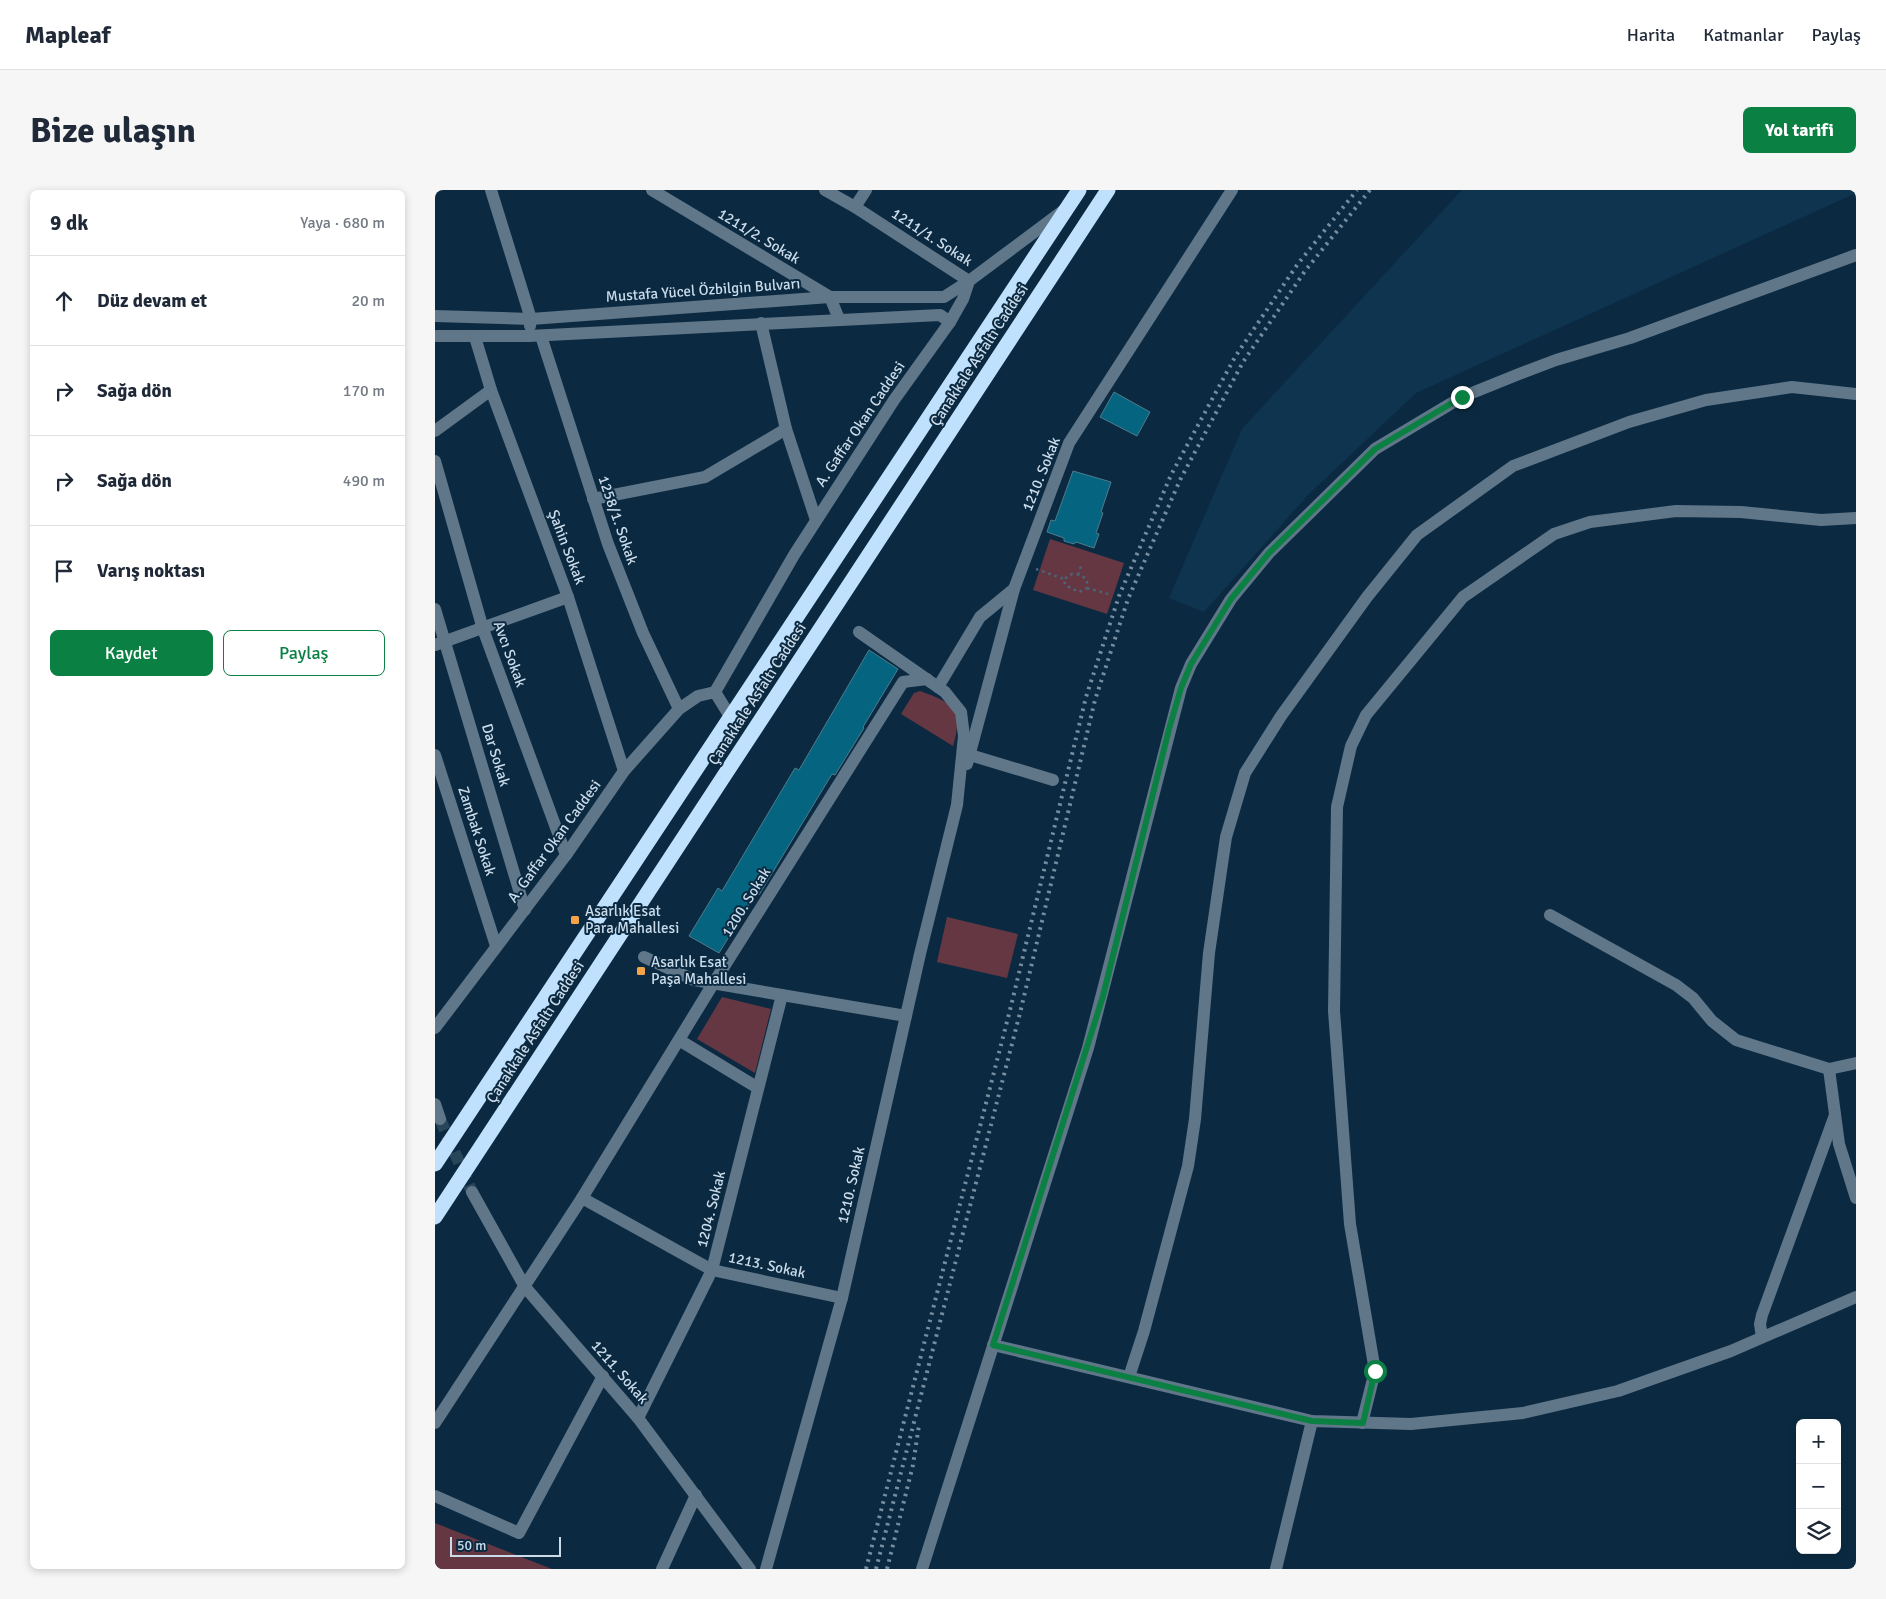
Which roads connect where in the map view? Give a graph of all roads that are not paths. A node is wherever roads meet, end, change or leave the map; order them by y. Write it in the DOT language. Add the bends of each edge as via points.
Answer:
graph roads {
  1 [pos="491,190"];
  2 [pos="652,190"];
  3 [pos="825,190"];
  4 [pos="866,190"];
  5 [pos="1079,190"];
  6 [pos="1108,190"];
  7 [pos="1232,190"];
  8 [pos="855,207"];
  9 [pos="1068,207"];
  10 [pos="1856,255"];
  11 [pos="969,281"];
  12 [pos="944,296"];
  13 [pos="830,298"];
  14 [pos="435,316"];
  15 [pos="531,319"];
  16 [pos="839,319"];
  17 [pos="945,319"];
  18 [pos="761,323"];
  19 [pos="435,336"];
  20 [pos="535,336"];
  21 [pos="475,337"];
  22 [pos="491,390"];
  23 [pos="1856,394"];
  24 [pos="786,429"];
  25 [pos="435,432"];
  26 [pos="435,461"];
  27 [pos="593,499"];
  28 [pos="1856,518"];
  29 [pos="816,520"];
  30 [pos="1013,589"];
  31 [pos="568,597"];
  32 [pos="435,609"];
  33 [pos="483,629"];
  34 [pos="859,632"];
  35 [pos="440,643"];
  36 [pos="927,679"];
  37 [pos="938,687"];
  38 [pos="715,692"];
  39 [pos="679,709"];
  40 [pos="731,718"];
  41 [pos="435,755"];
  42 [pos="970,755"];
  43 [pos="624,771"];
  44 [pos="1053,780"];
  45 [pos="957,805"];
  46 [pos="566,855"];
  47 [pos="525,910"];
  48 [pos="1550,915"];
  49 [pos="497,946"];
  50 [pos="644,958"];
  51 [pos="713,984"];
  52 [pos="782,995"];
  53 [pos="906,1016"];
  54 [pos="435,1028"];
  55 [pos="679,1040"];
  56 [pos="1856,1063"];
  57 [pos="1829,1068"];
  58 [pos="758,1088"];
  59 [pos="435,1104"];
  60 [pos="1835,1115"];
  61 [pos="440,1119"];
  62 [pos="435,1164"];
  63 [pos="472,1192"];
  64 [pos="583,1198"];
  65 [pos="1856,1198"];
  66 [pos="435,1217"];
  67 [pos="712,1270"];
  68 [pos="525,1287"];
  69 [pos="1856,1297"];
  70 [pos="842,1298"];
  71 [pos="1762,1338"];
  72 [pos="993,1345"];
  73 [pos="603,1376"];
  74 [pos="1129,1377"];
  75 [pos="638,1418"];
  76 [pos="1312,1421"];
  77 [pos="435,1423"];
  78 [pos="1363,1423"];
  79 [pos="696,1495"];
  80 [pos="435,1496"];
  81 [pos="662,1569"];
  82 [pos="750,1569"];
  83 [pos="766,1569"];
  84 [pos="922,1569"];
  85 [pos="1276,1569"];
  1 -- 15 [label="street"];
  2 -- 13 [label="street, 1211/2. Sokak"];
  3 -- 8 [label="street, 1211/1. Sokak"];
  4 -- 8 [label="street"];
  5 -- 9 [label="highway, Çanakkale Asfaltı Caddesi"];
  6 -- 66 [label="highway, Çanakkale Asfaltı Caddesi"];
  7 -- 30 [label="street, 1210. Sokak" via="1069,443"];
  8 -- 11 [label="street, 1211/1. Sokak"];
  9 -- 11 [label="street"];
  9 -- 40 [label="highway, Çanakkale Asfaltı Caddesi"];
  10 -- 72 [label="street" via="1630,338 1556,360 1462,397 1375,449 1269,553 1231,599 1191,664 1181,688 1095,1022"];
  11 -- 12 [label="street, Mustafa Yücel Özbilgin Bulvarı"];
  11 -- 17 [label="street, A. Gaffar Okan Caddesi" via="963,299"];
  12 -- 13 [label="street, Mustafa Yücel Özbilgin Bulvarı"];
  12 -- 17 [label="street"];
  13 -- 15 [label="street, Mustafa Yücel Özbilgin Bulvarı"];
  13 -- 16 [label="street"];
  14 -- 15 [label="street, Mustafa Yücel Özbilgin Bulvarı"];
  15 -- 20 [label="street"];
  16 -- 17 [label="street"];
  16 -- 18 [label="street"];
  17 -- 29 [label="street, A. Gaffar Okan Caddesi"];
  18 -- 20 [label="street"];
  18 -- 24 [label="street"];
  19 -- 21 [label="street"];
  20 -- 21 [label="street"];
  20 -- 27 [label="street, 1258/1. Sokak"];
  21 -- 22 [label="street, Şahin Sokak"];
  22 -- 25 [label="street"];
  22 -- 31 [label="street, Şahin Sokak"];
  23 -- 74 [label="street" via="1792,387 1705,400 1629,422 1513,466 1417,535 1367,597 1281,716 1245,773 1226,837 1209,953 1189,1166"];
  24 -- 27 [label="street" via="705,477"];
  24 -- 29 [label="street"];
  26 -- 33 [label="street, Avcı Sokak"];
  27 -- 39 [label="street, 1258/1. Sokak" via="643,633"];
  28 -- 78 [label="street" via="1821,520 1741,512 1676,511 1590,522 1554,534 1463,597 1366,715 1351,746 1337,807 1334,1011 1350,1224 1375,1371"];
  29 -- 38 [label="street, A. Gaffar Okan Caddesi"];
  30 -- 37 [label="street" via="980,617"];
  30 -- 42 [label="street, 1210. Sokak"];
  31 -- 33 [label="street"];
  31 -- 43 [label="street, Şahin Sokak"];
  32 -- 35 [label="street, Dar Sokak"];
  33 -- 35 [label="street"];
  33 -- 46 [label="street, Avcı Sokak"];
  34 -- 36 [label="street, 1210. Sokak"];
  35 -- 47 [label="street, Dar Sokak"];
  36 -- 37 [label="street, 1210. Sokak"];
  36 -- 51 [label="street, 1200. Sokak" via="903,682"];
  37 -- 45 [label="street, 1210. Sokak" via="961,712 964,736"];
  38 -- 39 [label="street, A. Gaffar Okan Caddesi" via="698,696"];
  38 -- 40 [label="street"];
  39 -- 43 [label="street, A. Gaffar Okan Caddesi"];
  40 -- 62 [label="highway, Çanakkale Asfaltı Caddesi"];
  41 -- 49 [label="street, Zambak Sokak"];
  42 -- 44 [label="street"];
  42 -- 45 [label="street, 1210. Sokak"];
  43 -- 46 [label="street, A. Gaffar Okan Caddesi"];
  45 -- 53 [label="street, 1210. Sokak"];
  46 -- 47 [label="street, A. Gaffar Okan Caddesi"];
  47 -- 49 [label="street, A. Gaffar Okan Caddesi"];
  48 -- 57 [label="street" via="1676,985 1736,1040"];
  49 -- 54 [label="street, A. Gaffar Okan Caddesi"];
  50 -- 51 [label="street" via="694,980"];
  51 -- 52 [label="street"];
  51 -- 55 [label="street, 1200. Sokak"];
  52 -- 53 [label="street"];
  52 -- 58 [label="street, 1204. Sokak"];
  53 -- 70 [label="street, 1210. Sokak"];
  55 -- 58 [label="street"];
  55 -- 64 [label="street, 1200. Sokak"];
  56 -- 57 [label="street"];
  57 -- 60 [label="street"];
  58 -- 67 [label="street, 1204. Sokak"];
  59 -- 61 [label="street"];
  60 -- 65 [label="street" via="1839,1144"];
  60 -- 71 [label="street" via="1762,1315"];
  63 -- 68 [label="street, 1211. Sokak"];
  64 -- 67 [label="street, 1213. Sokak"];
  64 -- 68 [label="street, 1200. Sokak"];
  67 -- 70 [label="street, 1213. Sokak"];
  67 -- 75 [label="street, 1204. Sokak"];
  68 -- 73 [label="street, 1211. Sokak"];
  68 -- 77 [label="street, 1200. Sokak"];
  69 -- 71 [label="street"];
  70 -- 83 [label="street, 1210. Sokak"];
  71 -- 78 [label="street" via="1619,1391 1523,1413 1411,1424"];
  72 -- 74 [label="street"];
  72 -- 84 [label="street"];
  73 -- 75 [label="street, 1211. Sokak"];
  73 -- 80 [label="street" via="519,1533"];
  74 -- 76 [label="street"];
  75 -- 79 [label="street, 1211. Sokak"];
  76 -- 78 [label="street"];
  76 -- 85 [label="street"];
  79 -- 81 [label="street"];
  79 -- 82 [label="street, 1211. Sokak"];
}
